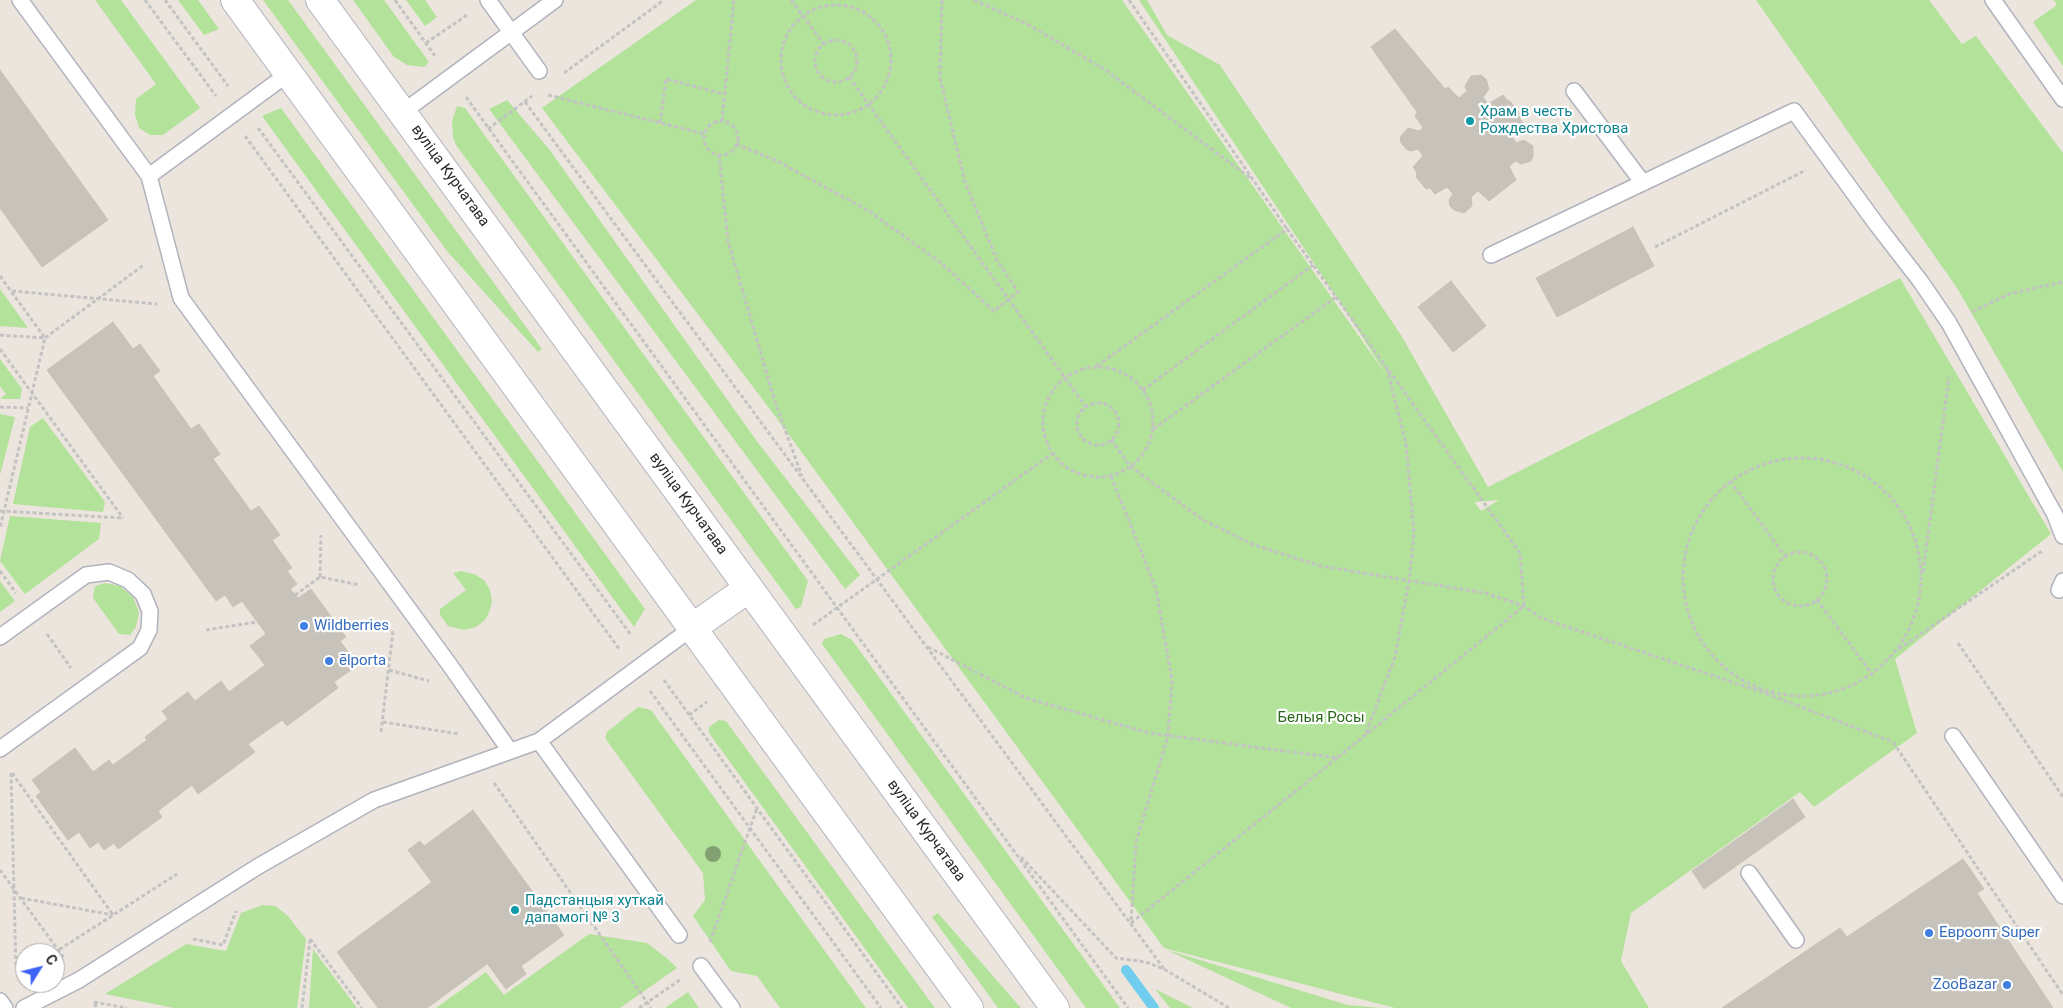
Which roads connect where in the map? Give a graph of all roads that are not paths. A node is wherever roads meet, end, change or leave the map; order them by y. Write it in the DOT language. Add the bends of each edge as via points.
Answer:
graph roads {
  1 [pos="20,0"];
  2 [pos="235,0"];
  3 [pos="320,0"];
  4 [pos="488,0"];
  5 [pos="555,0"];
  6 [pos="1993,0"];
  7 [pos="512,32"];
  8 [pos="539,71"];
  9 [pos="289,73"];
  10 [pos="1574,91"];
  11 [pos="2063,99"];
  12 [pos="402,112"];
  13 [pos="150,176"];
  14 [pos="1643,183"];
  15 [pos="1491,255"];
  16 [pos="2063,536"];
  17 [pos="749,588"];
  18 [pos="692,628"];
  19 [pos="0,637"];
  20 [pos="1953,736"];
  21 [pos="539,741"];
  22 [pos="0,749"];
  23 [pos="510,751"];
  24 [pos="1750,873"];
  25 [pos="2063,896"];
  26 [pos="679,935"];
  27 [pos="1796,940"];
  28 [pos="702,966"];
  29 [pos="0,1000"];
  30 [pos="6,1008"];
  31 [pos="24,1008"];
  32 [pos="732,1008"];
  33 [pos="970,1008"];
  34 [pos="1055,1008"];
  1 -- 13 [label="lane"];
  2 -- 9 [label="main road"];
  3 -- 12 [label="main road, вуліца Курчатава"];
  4 -- 7 [label="lane"];
  5 -- 7 [label="lane"];
  6 -- 11 [label="lane"];
  7 -- 8 [label="lane"];
  7 -- 12 [label="lane"];
  9 -- 13 [label="lane"];
  9 -- 18 [label="main road"];
  10 -- 14 [label="lane"];
  12 -- 17 [label="main road, вуліца Курчатава"];
  13 -- 23 [label="lane" via="180,298"];
  14 -- 15 [label="lane"];
  14 -- 16 [label="lane" via="1794,110 1952,328 2055,515"];
  17 -- 18 [label="main road"];
  17 -- 34 [label="main road, вуліца Курчатава"];
  18 -- 21 [label="lane"];
  18 -- 33 [label="main road"];
  19 -- 22 [label="lane" via="86,575 109,572 128,580 143,594 150,611 150,630 140,648"];
  20 -- 25 [label="lane"];
  21 -- 23 [label="lane"];
  21 -- 26 [label="lane"];
  23 -- 31 [label="lane" via="374,800 257,867 79,980"];
  24 -- 27 [label="lane"];
  28 -- 32 [label="lane"];
  29 -- 30 [label="lane"];
}
